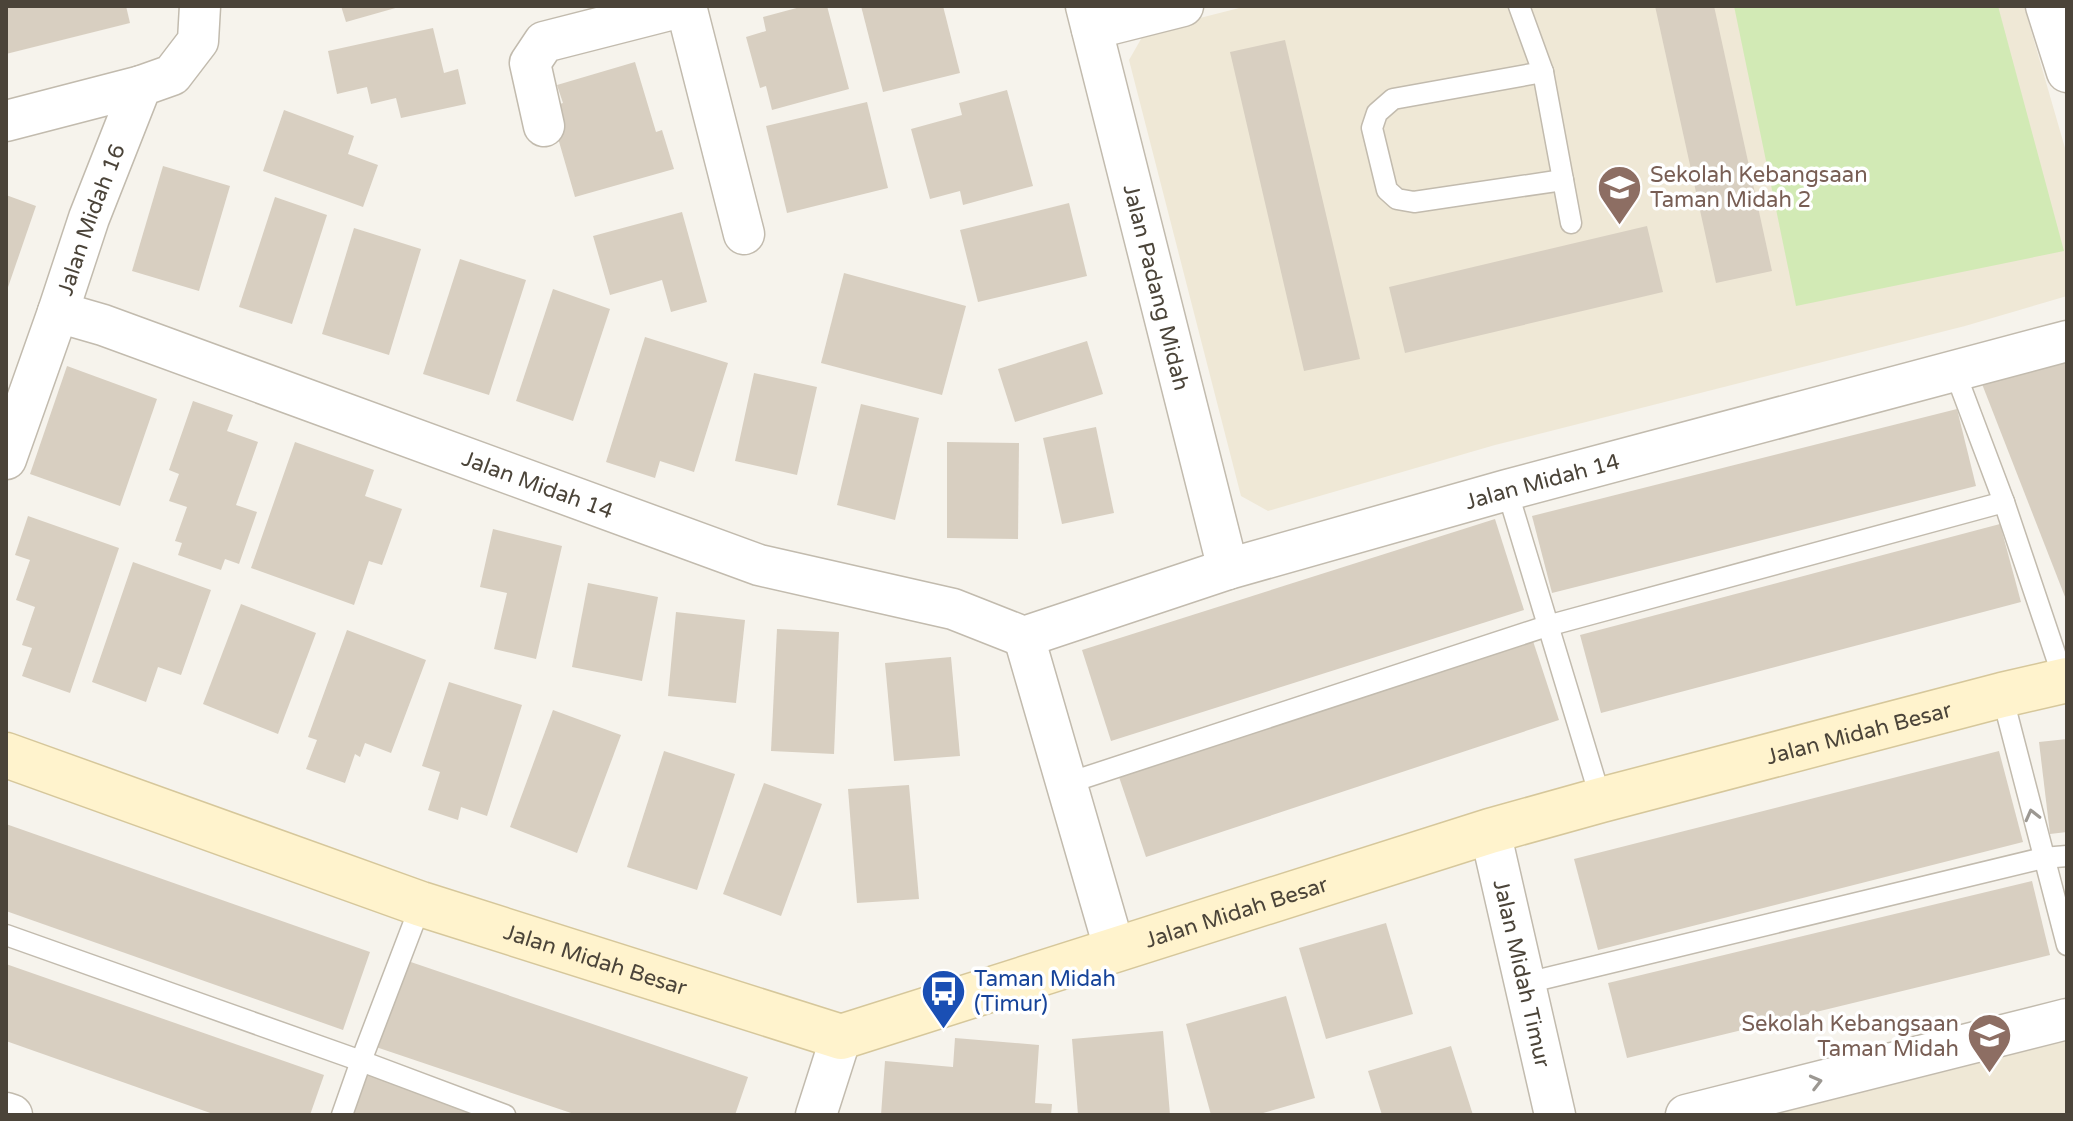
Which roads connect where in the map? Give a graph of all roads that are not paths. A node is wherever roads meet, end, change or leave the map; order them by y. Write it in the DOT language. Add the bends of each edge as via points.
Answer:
graph roads {
  1 [pos="200,6"];
  2 [pos="686,6"];
  3 [pos="1183,6"];
  4 [pos="1519,6"];
  5 [pos="2046,6"];
  6 [pos="1089,18"];
  7 [pos="1543,72"];
  8 [pos="2067,72"];
  9 [pos="141,86"];
  10 [pos="6,121"];
  11 [pos="544,126"];
  12 [pos="1563,180"];
  13 [pos="1571,223"];
  14 [pos="744,234"];
  15 [pos="58,312"];
  16 [pos="2067,341"];
  17 [pos="1955,372"];
  18 [pos="6,459"];
  19 [pos="1507,490"];
  20 [pos="2004,502"];
  21 [pos="1228,569"];
  22 [pos="1547,626"];
  23 [pos="1024,637"];
  24 [pos="2066,680"];
  25 [pos="2002,695"];
  26 [pos="6,755"];
  27 [pos="1065,784"];
  28 [pos="1601,800"];
  29 [pos="1490,831"];
  30 [pos="2067,856"];
  31 [pos="2043,858"];
  32 [pos="421,904"];
  33 [pos="6,935"];
  34 [pos="2067,945"];
  35 [pos="1115,951"];
  36 [pos="1526,983"];
  37 [pos="2067,1019"];
  38 [pos="841,1037"];
  39 [pos="361,1061"];
  40 [pos="1756,1106"];
  41 [pos="342,1115"];
  42 [pos="505,1115"];
  43 [pos="816,1115"];
  44 [pos="1555,1115"];
  45 [pos="1686,1115"];
  1 -- 9 [label="street" via="198,41 172,75"];
  2 -- 11 [label="street" via="544,42 530,63"];
  2 -- 14 [label="street"];
  3 -- 6 [label="street"];
  4 -- 7 [label="lane"];
  5 -- 8 [label="street"];
  6 -- 21 [label="street, Jalan Padang Midah"];
  7 -- 12 [label="lane"];
  7 -- 12 [label="lane" via="1393,99 1377,113 1372,128 1387,190 1397,199 1414,202"];
  9 -- 10 [label="street"];
  9 -- 15 [label="street, Jalan Midah 16"];
  12 -- 13 [label="lane"];
  15 -- 18 [label="street, Jalan Midah 16"];
  15 -- 23 [label="street, Jalan Midah 14" via="759,565 953,609"];
  16 -- 17 [label="street, Jalan Midah 14"];
  17 -- 19 [label="street, Jalan Midah 14"];
  17 -- 20 [label="lane"];
  19 -- 21 [label="street, Jalan Midah 14"];
  19 -- 22 [label="lane"];
  20 -- 22 [label="lane"];
  20 -- 24 [label="lane"];
  21 -- 23 [label="street, Jalan Midah 14"];
  22 -- 27 [label="lane"];
  22 -- 28 [label="lane"];
  23 -- 27 [label="street"];
  24 -- 25 [label="street, Jalan Midah Besar"];
  25 -- 28 [label="street, Jalan Midah Besar"];
  31 -- 25 [label="lane, one-way"];
  26 -- 32 [label="street, Jalan Midah Besar"];
  27 -- 35 [label="street"];
  28 -- 29 [label="street, Jalan Midah Besar"];
  29 -- 35 [label="street, Jalan Midah Besar"];
  29 -- 36 [label="street, Jalan Midah Timur"];
  30 -- 31 [label="lane"];
  31 -- 34 [label="lane"];
  31 -- 36 [label="lane"];
  32 -- 38 [label="street, Jalan Midah Besar"];
  32 -- 39 [label="lane"];
  33 -- 39 [label="lane"];
  35 -- 38 [label="street, Jalan Midah Besar"];
  36 -- 44 [label="street, Jalan Midah Timur"];
  40 -- 37 [label="street, one-way"];
  38 -- 43 [label="street"];
  39 -- 41 [label="lane"];
  39 -- 42 [label="lane"];
  40 -- 45 [label="street"];
}
